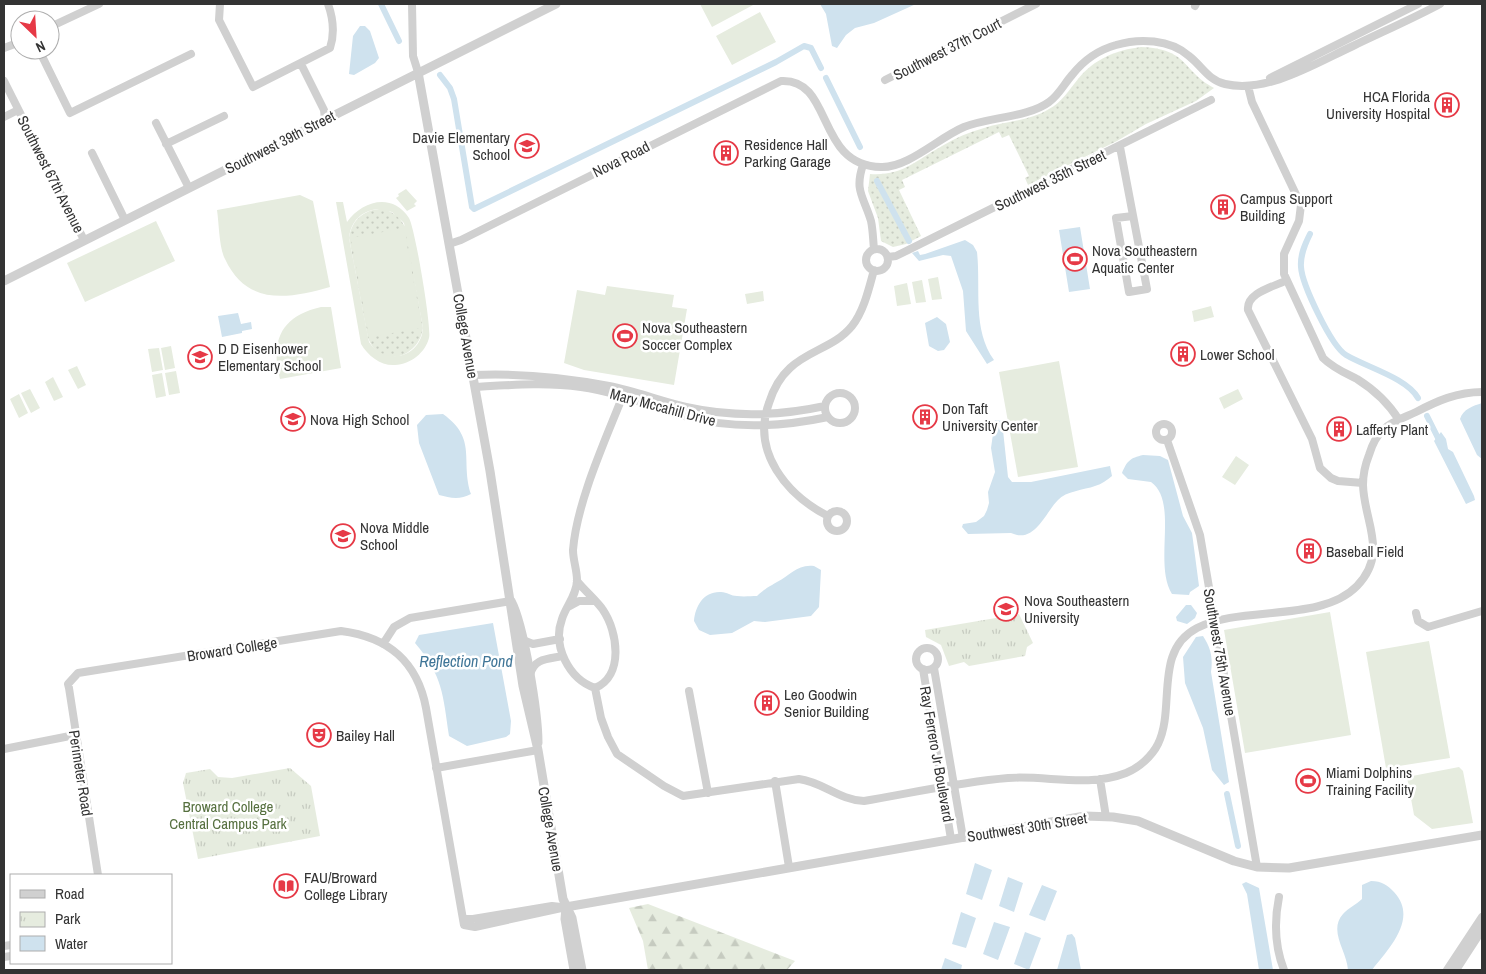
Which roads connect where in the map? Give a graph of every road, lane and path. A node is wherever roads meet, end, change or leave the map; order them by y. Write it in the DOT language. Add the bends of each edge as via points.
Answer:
graph roads {
  1 [pos="99,4"];
  2 [pos="220,4"];
  3 [pos="328,4"];
  4 [pos="412,4"];
  5 [pos="556,4"];
  6 [pos="1036,4"];
  7 [pos="1418,4"];
  8 [pos="1440,4"];
  9 [pos="60,22"];
  10 [pos="192,54"];
  11 [pos="44,60"];
  12 [pos="301,64"];
  13 [pos="418,72"];
  14 [pos="885,80"];
  15 [pos="4,81"];
  16 [pos="1257,84"];
  17 [pos="1248,86"];
  18 [pos="1211,100"];
  19 [pos="18,110"];
  20 [pos="224,116"];
  21 [pos="4,117"];
  22 [pos="325,119"];
  23 [pos="156,123"];
  24 [pos="166,144"];
  25 [pos="1120,147"];
  26 [pos="92,153"];
  27 [pos="863,165"];
  28 [pos="189,188"];
  29 [pos="1133,216"];
  30 [pos="126,220"];
  31 [pos="84,240"];
  32 [pos="449,244"];
  33 [pos="874,249"];
  34 [pos="888,257"];
  35 [pos="874,270"];
  36 [pos="4,281"];
  37 [pos="1285,281"];
  38 [pos="530,374"];
  39 [pos="473,375"];
  40 [pos="528,384"];
  41 [pos="475,387"];
  42 [pos="624,392"];
  43 [pos="1482,392"];
  44 [pos="825,406"];
  45 [pos="765,414"];
  46 [pos="828,417"];
  47 [pos="1399,420"];
  48 [pos="764,425"];
  49 [pos="1168,440"];
  50 [pos="1363,484"];
  51 [pos="828,516"];
  52 [pos="577,581"];
  53 [pos="511,601"];
  54 [pos="594,601"];
  55 [pos="568,607"];
  56 [pos="1482,611"];
  57 [pos="1416,613"];
  58 [pos="1214,622"];
  59 [pos="560,639"];
  60 [pos="523,640"];
  61 [pos="383,644"];
  62 [pos="564,656"];
  63 [pos="934,668"];
  64 [pos="922,669"];
  65 [pos="78,673"];
  66 [pos="529,677"];
  67 [pos="595,688"];
  68 [pos="689,691"];
  69 [pos="75,735"];
  70 [pos="4,749"];
  71 [pos="538,750"];
  72 [pos="436,768"];
  73 [pos="1100,779"];
  74 [pos="775,781"];
  75 [pos="954,786"];
  76 [pos="943,788"];
  77 [pos="708,793"];
  78 [pos="1106,816"];
  79 [pos="1482,835"];
  80 [pos="963,838"];
  81 [pos="951,840"];
  82 [pos="789,866"];
  83 [pos="1257,867"];
  84 [pos="98,874"];
  85 [pos="1279,897"];
  86 [pos="566,907"];
  87 [pos="1482,917"];
  88 [pos="1482,930"];
  89 [pos="574,970"];
  90 [pos="582,970"];
  91 [pos="1284,970"];
  92 [pos="1448,970"];
  93 [pos="1456,970"];
  1 -- 9 [label="street"];
  2 -- 12 [label="street" via="219,20 253,87"];
  3 -- 12 [label="street" via="334,38 330,48"];
  4 -- 13 [label="street" via="413,56"];
  5 -- 13 [label="street, Southwest 39th Street"];
  6 -- 14 [label="street, Southwest 37th Court"];
  7 -- 16 [label="street"];
  8 -- 16 [label="street" via="1288,77"];
  10 -- 11 [label="street" via="70,113"];
  12 -- 22 [label="street" via="324,110"];
  13 -- 22 [label="street, Southwest 39th Street"];
  13 -- 32 [label="street, College Avenue"];
  15 -- 19 [label="street, Southwest 67th Avenue"];
  16 -- 17 [label="street"];
  17 -- 27 [label="street" via="1213,80 1190,56 1171,45 1149,41 1126,42 1086,60 1058,94 1040,107 963,128 893,166"];
  17 -- 37 [label="street" via="1252,102 1301,205 1299,221 1284,254"];
  18 -- 25 [label="street, Southwest 35th Street"];
  19 -- 21 [label="street"];
  19 -- 31 [label="street, Southwest 67th Avenue"];
  20 -- 24 [label="street"];
  22 -- 28 [label="street, Southwest 39th Street"];
  23 -- 24 [label="street"];
  24 -- 28 [label="street"];
  25 -- 29 [label="street"];
  25 -- 34 [label="street, Southwest 35th Street" via="896,256"];
  26 -- 30 [label="street"];
  27 -- 32 [label="street, Nova Road" via="841,150 811,94 795,82 775,83"];
  27 -- 33 [label="street" via="858,190 871,223"];
  28 -- 30 [label="street, Southwest 39th Street"];
  29 -- 29 [label="street" via="1116,218 1129,292 1147,288"];
  30 -- 31 [label="street, Southwest 39th Street"];
  31 -- 36 [label="street, Southwest 39th Street"];
  32 -- 39 [label="street, College Avenue"];
  33 -- 34 [label="street" via="881,249"];
  33 -- 35 [label="street" via="866,259"];
  34 -- 35 [label="street" via="884,268"];
  35 -- 45 [label="street" via="863,305 852,326 835,343 806,356 784,374"];
  37 -- 47 [label="street" via="1323,358 1369,388"];
  37 -- 50 [label="street" via="1251,298 1248,310 1310,436 1320,468 1338,482"];
  38 -- 39 [label="street, Mary Mccahill Drive"];
  38 -- 40 [label="street"];
  38 -- 42 [label="street, Mary Mccahill Drive"];
  39 -- 41 [label="street, College Avenue"];
  40 -- 41 [label="street, Mary Mccahill Drive"];
  40 -- 42 [label="street, Mary Mccahill Drive"];
  41 -- 53 [label="street, College Avenue"];
  42 -- 45 [label="street, Mary Mccahill Drive" via="698,409"];
  42 -- 48 [label="street, Mary Mccahill Drive" via="696,419"];
  42 -- 52 [label="street" via="576,529 573,552"];
  43 -- 47 [label="street" via="1441,400"];
  44 -- 45 [label="street, Mary Mccahill Drive"];
  44 -- 46 [label="street"];
  44 -- 46 [label="street" via="837,393 847,394 856,405 855,414 849,421 840,424"];
  45 -- 48 [label="street"];
  46 -- 48 [label="street, Mary Mccahill Drive"];
  47 -- 50 [label="street" via="1376,438 1364,468"];
  48 -- 51 [label="street" via="768,454 778,474 796,496"];
  49 -- 58 [label="street, Southwest 75th Avenue" via="1200,535"];
  50 -- 58 [label="street" via="1374,546 1373,559 1354,589 1342,598 1318,606"];
  52 -- 54 [label="street"];
  52 -- 55 [label="street"];
  53 -- 60 [label="street, College Avenue" via="518,612"];
  53 -- 61 [label="street" via="410,618 394,627"];
  53 -- 71 [label="street, College Avenue" via="523,686"];
  54 -- 55 [label="street" via="579,601"];
  54 -- 67 [label="street" via="607,617 616,657 612,675"];
  55 -- 59 [label="street" via="561,623"];
  56 -- 57 [label="street" via="1428,627 1418,621"];
  58 -- 73 [label="street" via="1196,629 1173,654 1168,675 1166,721 1157,746 1127,773"];
  58 -- 83 [label="street, Southwest 75th Avenue"];
  59 -- 60 [label="street" via="533,644"];
  59 -- 62 [label="street"];
  60 -- 66 [label="street, College Avenue"];
  61 -- 65 [label="street, Broward College" via="362,633 341,630"];
  61 -- 72 [label="street, Broward College" via="407,663 419,682"];
  62 -- 66 [label="street" via="537,662"];
  62 -- 67 [label="street" via="569,668 583,684"];
  63 -- 64 [label="street"];
  63 -- 64 [label="street" via="938,654 925,647 916,658"];
  63 -- 75 [label="street, Ray Ferrero Jr Boulevard"];
  64 -- 76 [label="street, Ray Ferrero Jr Boulevard"];
  65 -- 69 [label="street, Perimeter Road" via="68,684"];
  66 -- 71 [label="street, College Avenue" via="538,727"];
  67 -- 77 [label="street" via="601,718 617,754 683,796"];
  68 -- 77 [label="street"];
  69 -- 70 [label="street"];
  69 -- 84 [label="street, Perimeter Road"];
  71 -- 72 [label="street"];
  71 -- 86 [label="street, College Avenue"];
  72 -- 86 [label="street, Broward College" via="463,922 552,906"];
  73 -- 75 [label="street" via="1061,781 1024,777"];
  73 -- 78 [label="street"];
  74 -- 76 [label="street" via="807,780 844,798 864,801"];
  74 -- 77 [label="street"];
  74 -- 82 [label="street"];
  75 -- 76 [label="street"];
  75 -- 80 [label="street, Ray Ferrero Jr Boulevard"];
  76 -- 81 [label="street, Ray Ferrero Jr Boulevard"];
  78 -- 80 [label="street, Southwest 30th Street" via="1085,816"];
  78 -- 83 [label="street, Southwest 30th Street" via="1157,827 1234,861"];
  79 -- 83 [label="street, Southwest 30th Street" via="1289,868"];
  80 -- 81 [label="street, Southwest 30th Street"];
  81 -- 82 [label="street, Southwest 30th Street"];
  82 -- 86 [label="street, Southwest 30th Street"];
  85 -- 91 [label="street" via="1276,936"];
  86 -- 89 [label="street, College Avenue" via="565,919"];
  86 -- 90 [label="street, College Avenue" via="572,918"];
  87 -- 92 [label="street"];
  88 -- 93 [label="street"];
}
